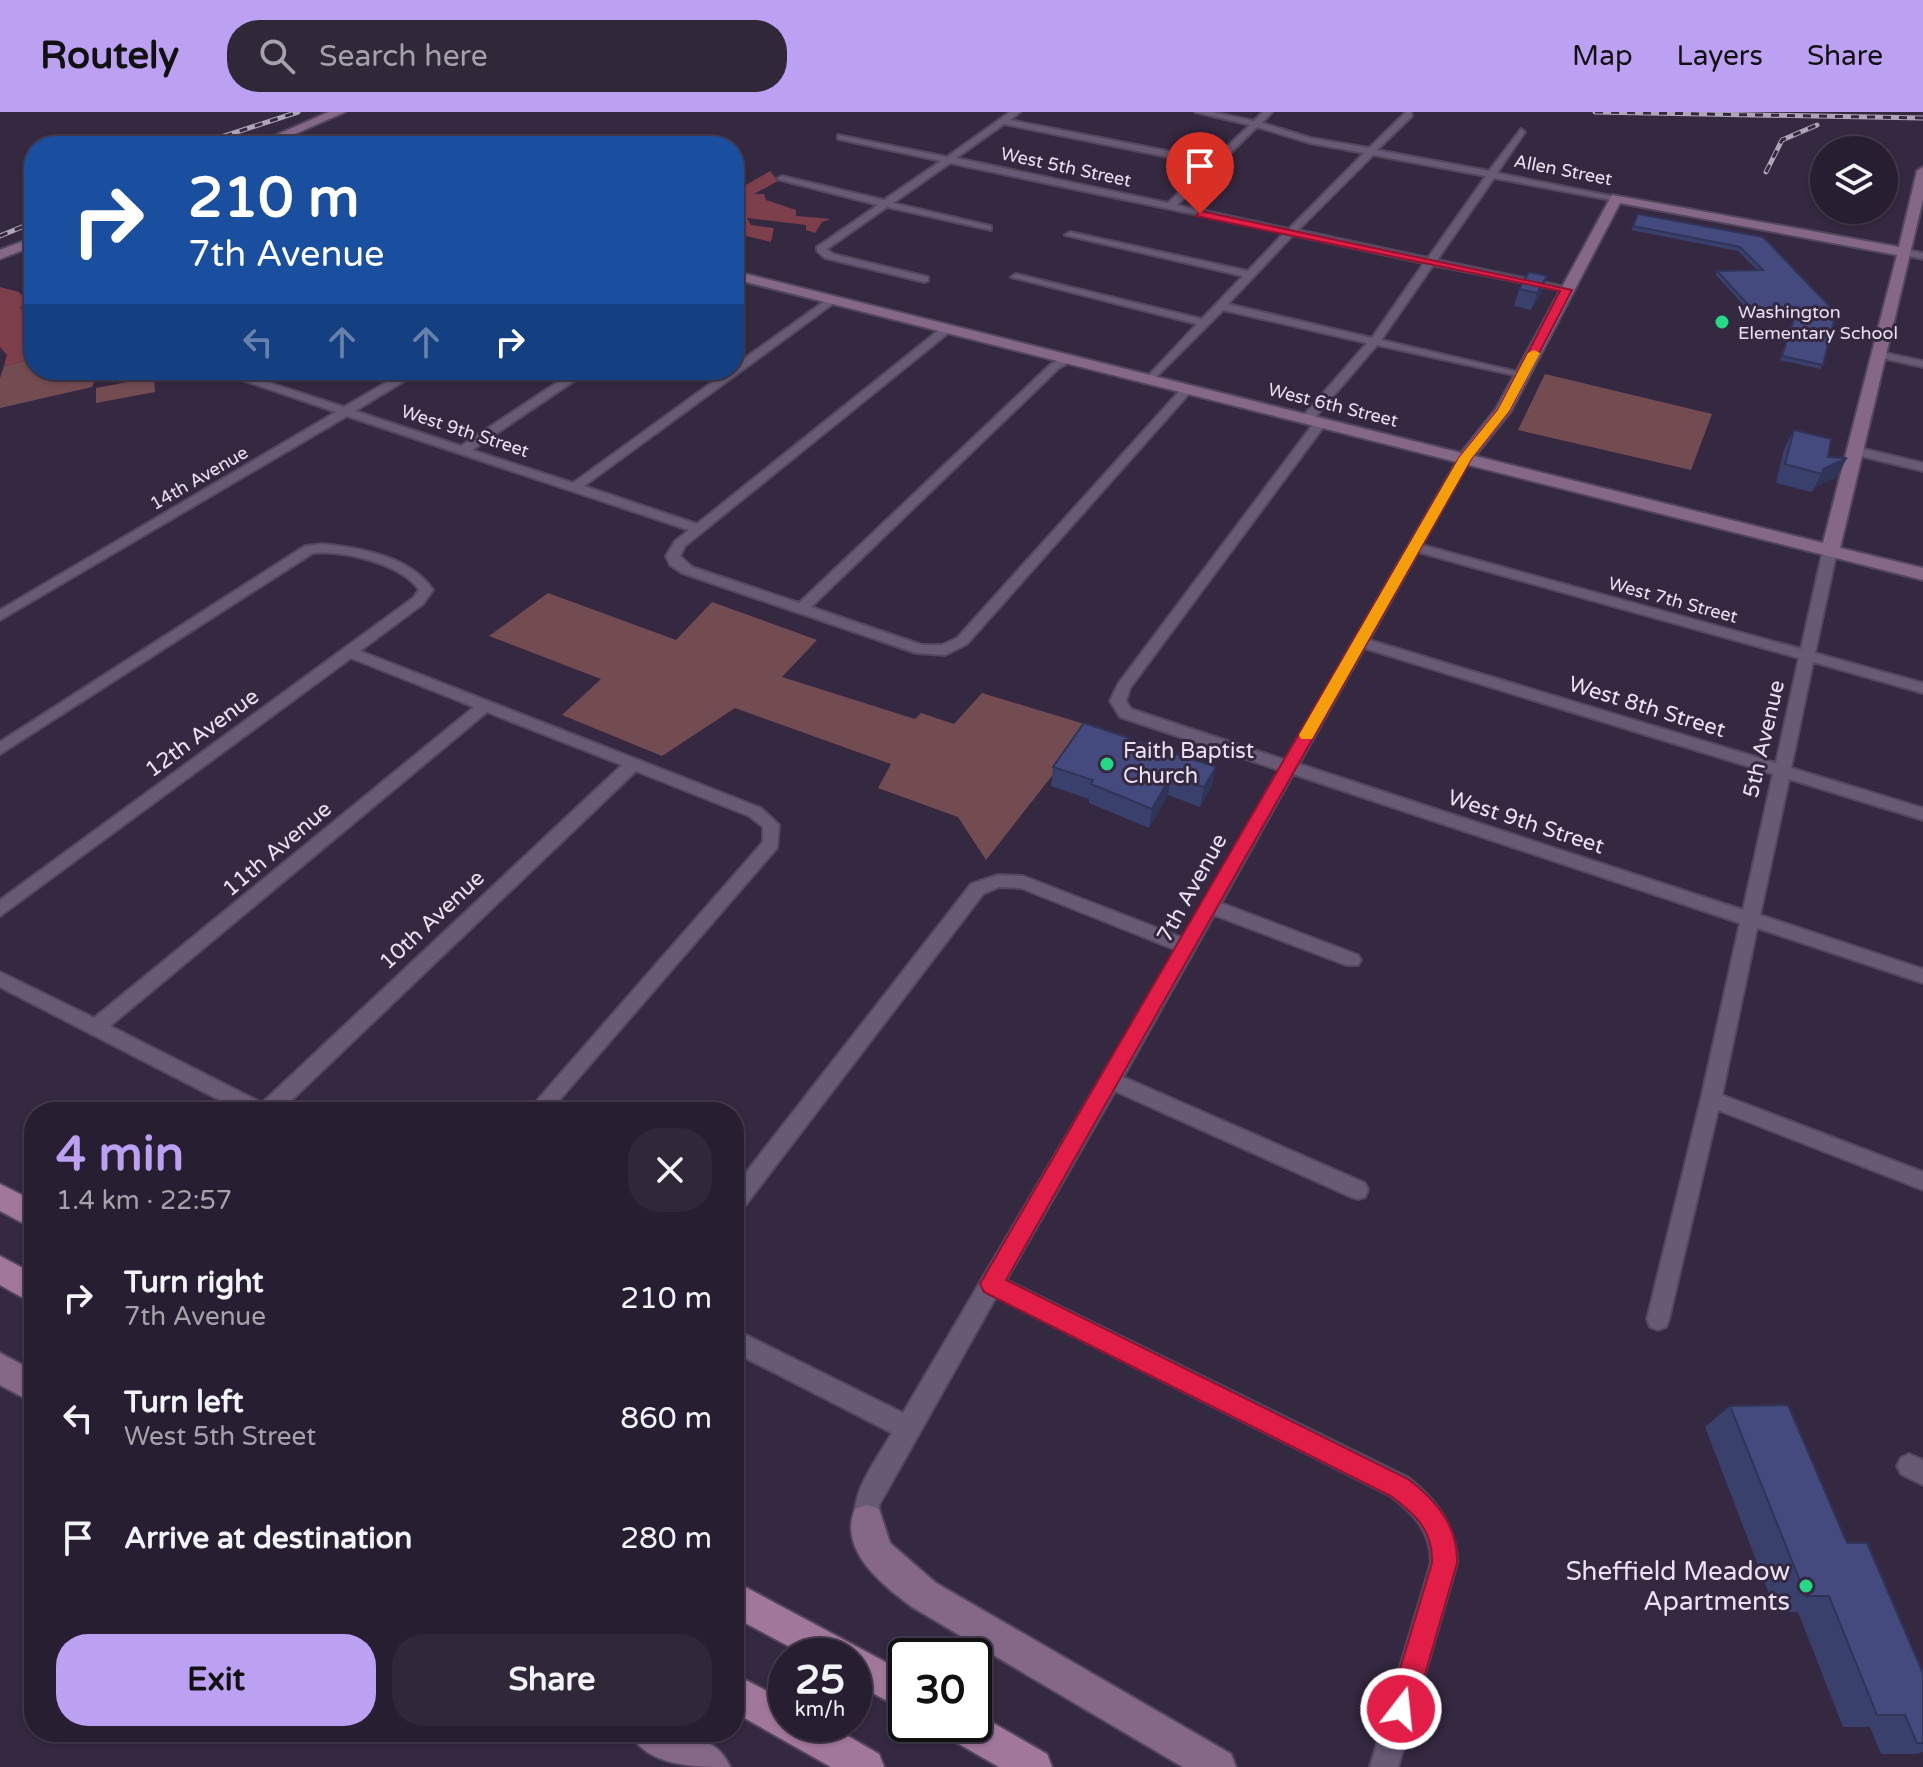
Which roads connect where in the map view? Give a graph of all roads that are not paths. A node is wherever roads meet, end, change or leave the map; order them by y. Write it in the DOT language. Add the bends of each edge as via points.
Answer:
graph roads {
  1 [pos="339,112"];
  2 [pos="1016,112"];
  3 [pos="1199,112"];
  4 [pos="1268,112"];
  5 [pos="1409,114"];
  6 [pos="1002,121"];
  7 [pos="1251,127"];
  8 [pos="1521,132"];
  9 [pos="281,136"];
  10 [pos="841,137"];
  11 [pos="1369,152"];
  12 [pos="945,160"];
  13 [pos="1213,163"];
  14 [pos="1923,171"];
  15 [pos="1492,175"];
  16 [pos="782,179"];
  17 [pos="1616,198"];
  18 [pos="883,203"];
  19 [pos="1170,207"];
  20 [pos="988,228"];
  21 [pos="1290,233"];
  22 [pos="1070,235"];
  23 [pos="24,245"];
  24 [pos="1904,252"];
  25 [pos="0,255"];
  26 [pos="1923,256"];
  27 [pos="1431,262"];
  28 [pos="1251,275"];
  29 [pos="1016,277"];
  30 [pos="744,278"];
  31 [pos="924,279"];
  32 [pos="1566,290"];
  33 [pos="833,300"];
  34 [pos="1222,306"];
  35 [pos="1206,323"];
  36 [pos="948,328"];
  37 [pos="1375,341"];
  38 [pos="1881,355"];
  39 [pos="1068,359"];
  40 [pos="1923,364"];
  41 [pos="744,365"];
  42 [pos="1523,376"];
  43 [pos="1151,379"];
  44 [pos="248,380"];
  45 [pos="399,380"];
  46 [pos="569,380"];
  47 [pos="723,380"];
  48 [pos="1188,388"];
  49 [pos="344,413"];
  50 [pos="1314,421"];
  51 [pos="463,450"];
  52 [pos="1856,451"];
  53 [pos="1465,458"];
  54 [pos="1923,467"];
  55 [pos="575,487"];
  56 [pos="700,529"];
  57 [pos="1414,547"];
  58 [pos="1830,550"];
  59 [pos="1923,574"];
  60 [pos="801,609"];
  61 [pos="0,616"];
  62 [pos="1359,642"];
  63 [pos="350,652"];
  64 [pos="1807,656"];
  65 [pos="1923,688"];
  66 [pos="486,705"];
  67 [pos="0,749"];
  68 [pos="632,765"];
  69 [pos="1289,767"];
  70 [pos="1782,771"];
  71 [pos="1923,814"];
  72 [pos="1210,906"];
  73 [pos="0,909"];
  74 [pos="1748,918"];
  75 [pos="1187,947"];
  76 [pos="1352,960"];
  77 [pos="1923,976"];
  78 [pos="0,979"];
  79 [pos="95,1028"];
  80 [pos="1111,1080"];
  81 [pos="1711,1099"];
  82 [pos="244,1102"];
  83 [pos="275,1102"];
  84 [pos="546,1102"];
  85 [pos="1923,1181"];
  86 [pos="1358,1190"];
  87 [pos="744,1191"];
  88 [pos="0,1196"];
  89 [pos="24,1210"];
  90 [pos="0,1269"];
  91 [pos="24,1284"];
  92 [pos="991,1284"];
  93 [pos="1658,1319"];
  94 [pos="744,1345"];
  95 [pos="0,1368"];
  96 [pos="24,1382"];
  97 [pos="907,1428"];
  98 [pos="867,1521"];
  99 [pos="744,1603"];
  100 [pos="808,1638"];
  101 [pos="744,1698"];
  102 [pos="768,1711"];
  103 [pos="666,1742"];
  104 [pos="823,1742"];
  105 [pos="991,1742"];
  106 [pos="712,1767"];
  107 [pos="866,1767"];
  108 [pos="1034,1767"];
  109 [pos="1218,1767"];
  110 [pos="1384,1767"];
  1 -- 9 [label="street"];
  2 -- 6 [label="street"];
  3 -- 7 [label="street, Allen Street"];
  4 -- 7 [label="street"];
  5 -- 11 [label="street"];
  6 -- 12 [label="street"];
  6 -- 13 [label="street"];
  7 -- 11 [label="street, Allen Street"];
  7 -- 13 [label="street"];
  8 -- 15 [label="street"];
  10 -- 12 [label="street, West 5th Street"];
  11 -- 15 [label="street, Allen Street"];
  11 -- 21 [label="street"];
  12 -- 18 [label="street"];
  12 -- 19 [label="street, West 5th Street"];
  13 -- 19 [label="street"];
  14 -- 24 [label="street, 5th Avenue"];
  15 -- 17 [label="street, Allen Street"];
  15 -- 27 [label="street"];
  16 -- 18 [label="street"];
  17 -- 24 [label="street, Allen Street"];
  17 -- 32 [label="street, 7th Avenue"];
  18 -- 20 [label="street"];
  18 -- 31 [label="street" via="821,247 822,252"];
  19 -- 21 [label="street, West 5th Street"];
  21 -- 27 [label="street, West 5th Street"];
  21 -- 28 [label="street"];
  22 -- 28 [label="street"];
  23 -- 25 [label="street"];
  24 -- 26 [label="street, Allen Street"];
  24 -- 38 [label="street, 5th Avenue"];
  27 -- 32 [label="street, West 5th Street"];
  27 -- 37 [label="street"];
  28 -- 34 [label="street"];
  29 -- 35 [label="street"];
  30 -- 33 [label="street, West 6th Street"];
  32 -- 42 [label="street, 7th Avenue"];
  33 -- 36 [label="street, West 6th Street"];
  33 -- 41 [label="street"];
  34 -- 35 [label="street"];
  34 -- 37 [label="street"];
  35 -- 43 [label="street"];
  36 -- 39 [label="street, West 6th Street"];
  36 -- 56 [label="street"];
  37 -- 42 [label="street"];
  37 -- 50 [label="street"];
  38 -- 40 [label="street"];
  38 -- 52 [label="street, 5th Avenue"];
  39 -- 43 [label="street, West 6th Street"];
  39 -- 60 [label="street"];
  42 -- 53 [label="street, 7th Avenue"];
  43 -- 48 [label="street, West 6th Street"];
  44 -- 49 [label="street, West 9th Street"];
  45 -- 49 [label="street, 14th Avenue"];
  46 -- 51 [label="street"];
  47 -- 55 [label="street"];
  48 -- 50 [label="street, West 6th Street"];
  48 -- 60 [label="street" via="962,641 945,650 921,650"];
  49 -- 51 [label="street, West 9th Street"];
  49 -- 61 [label="street, 14th Avenue"];
  50 -- 53 [label="street, West 6th Street"];
  50 -- 69 [label="street, West 9th Street" via="1123,687 1119,704 1125,713 1148,724"];
  51 -- 55 [label="street, West 9th Street"];
  52 -- 54 [label="street"];
  52 -- 58 [label="street, 5th Avenue"];
  53 -- 57 [label="street, 7th Avenue"];
  53 -- 58 [label="street, West 6th Street"];
  55 -- 56 [label="street, West 9th Street"];
  56 -- 60 [label="street" via="680,544 673,558 687,570"];
  57 -- 62 [label="street, 7th Avenue"];
  57 -- 64 [label="street, West 7th Street"];
  58 -- 59 [label="street, West 6th Street"];
  58 -- 64 [label="street, 5th Avenue"];
  62 -- 69 [label="street, 7th Avenue"];
  62 -- 70 [label="street, West 8th Street"];
  63 -- 66 [label="street"];
  63 -- 67 [label="street, 12th Avenue" via="426,590 421,578 408,571 335,547 310,549"];
  63 -- 73 [label="street, 12th Avenue"];
  64 -- 65 [label="street, West 7th Street"];
  64 -- 70 [label="street, 5th Avenue"];
  66 -- 68 [label="street"];
  66 -- 79 [label="street, 11th Avenue"];
  68 -- 83 [label="street, 10th Avenue"];
  68 -- 84 [label="street" via="755,812 771,825 771,844"];
  69 -- 72 [label="street, 7th Avenue"];
  69 -- 74 [label="street, West 9th Street"];
  70 -- 71 [label="street, West 8th Street"];
  70 -- 74 [label="street, 5th Avenue"];
  72 -- 75 [label="street, 7th Avenue"];
  72 -- 76 [label="street"];
  74 -- 77 [label="street, West 9th Street"];
  74 -- 81 [label="street, 5th Avenue"];
  75 -- 80 [label="street, 7th Avenue"];
  75 -- 87 [label="street" via="1023,882 982,885"];
  78 -- 79 [label="street"];
  79 -- 82 [label="street"];
  80 -- 86 [label="street"];
  80 -- 92 [label="street, 7th Avenue"];
  81 -- 85 [label="street"];
  81 -- 93 [label="street, 5th Avenue"];
  88 -- 89 [label="main road"];
  90 -- 91 [label="main road"];
  92 -- 97 [label="street, 7th Avenue"];
  92 -- 110 [label="street" via="1400,1487 1428,1513 1445,1543 1444,1563"];
  94 -- 97 [label="street"];
  95 -- 96 [label="street"];
  97 -- 98 [label="street, 7th Avenue" via="867,1503"];
  98 -- 109 [label="street" via="876,1551 924,1595"];
  99 -- 100 [label="main road"];
  101 -- 102 [label="main road"];
  103 -- 106 [label="street"];
  104 -- 107 [label="main road"];
  105 -- 108 [label="main road"];
}
